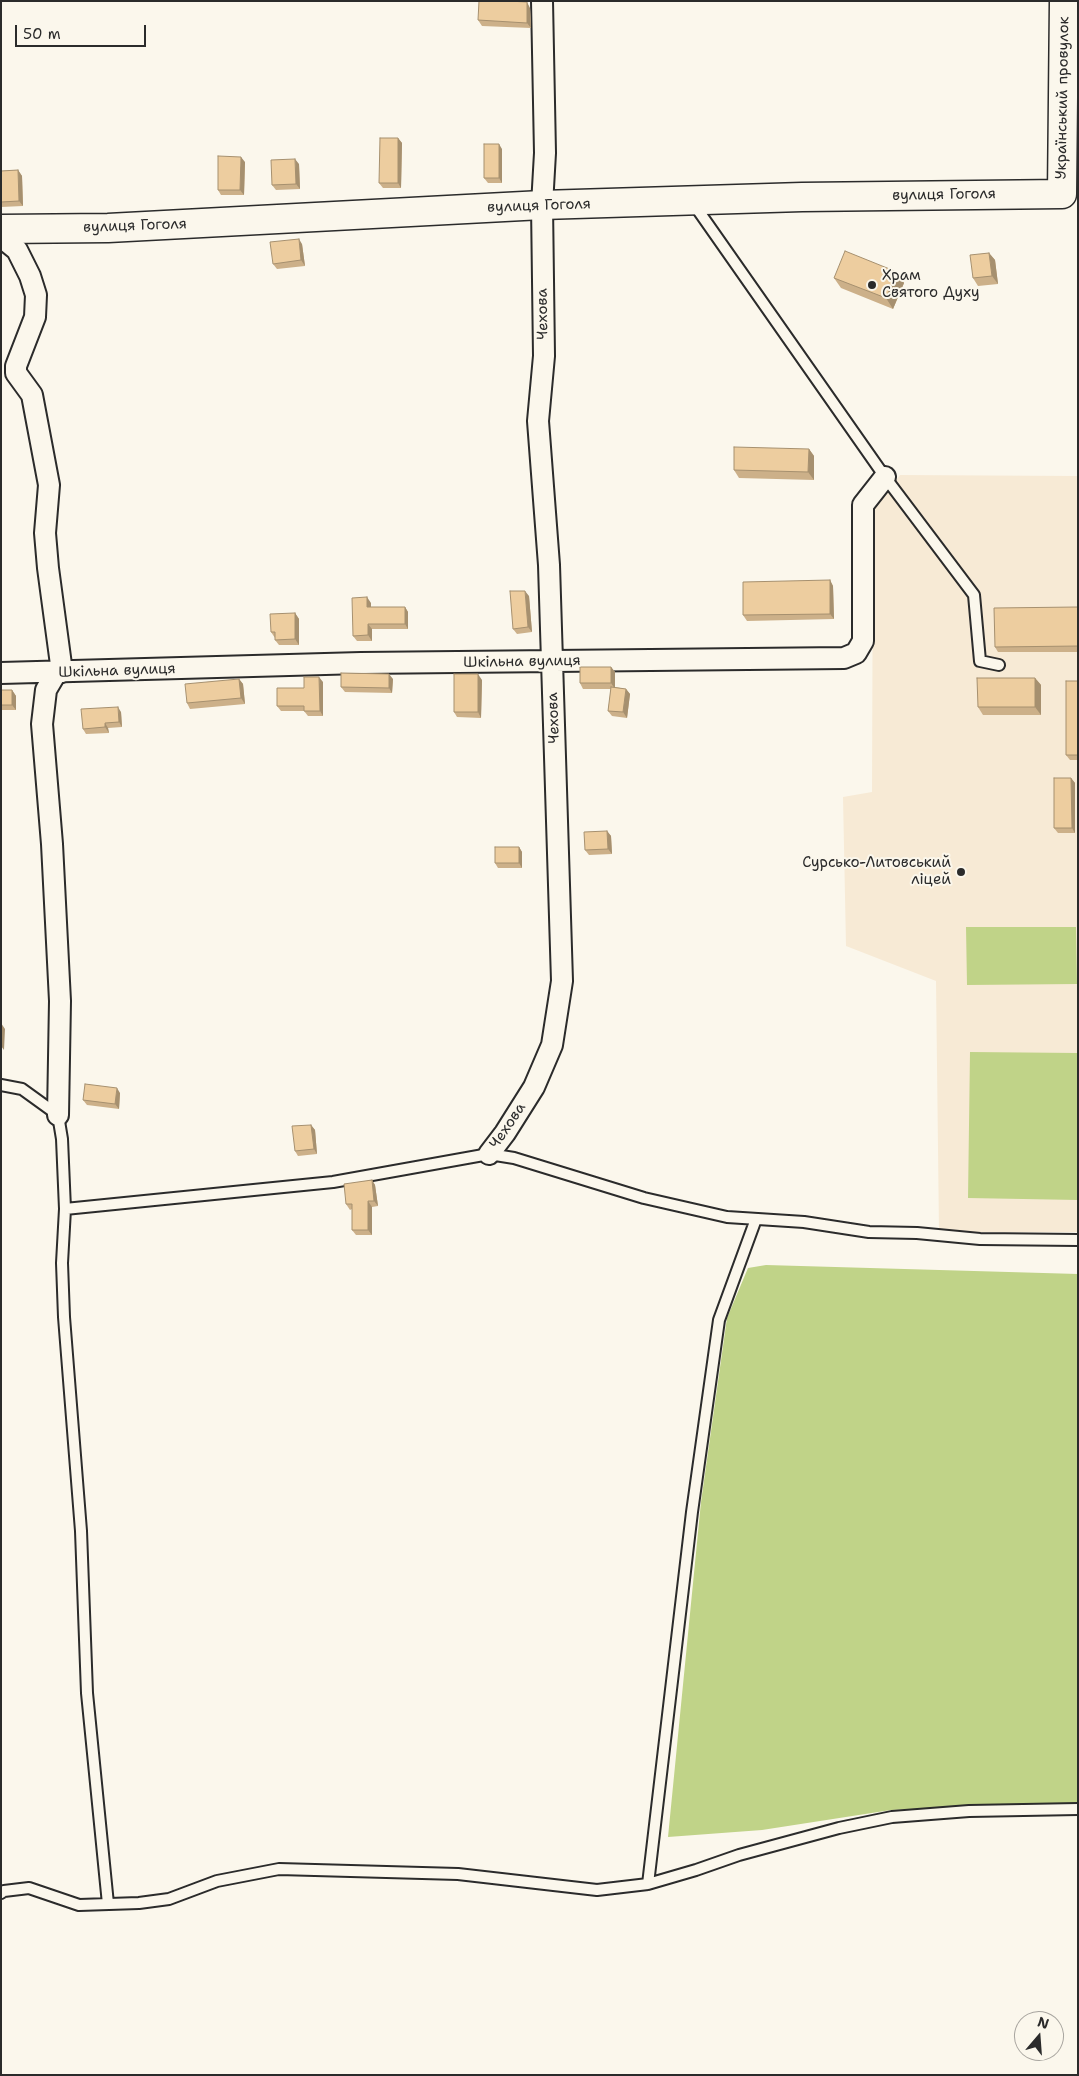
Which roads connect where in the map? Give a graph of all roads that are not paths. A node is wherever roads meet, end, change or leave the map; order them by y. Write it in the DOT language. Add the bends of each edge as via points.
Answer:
graph roads {
  1 [pos="542,1"];
  2 [pos="1064,1"];
  3 [pos="1070,194"];
  4 [pos="690,200"];
  5 [pos="542,205"];
  6 [pos="1,229"];
  7 [pos="1,237"];
  8 [pos="885,476"];
  9 [pos="552,662"];
  10 [pos="998,665"];
  11 [pos="59,672"];
  12 [pos="1,673"];
  13 [pos="1,1085"];
  14 [pos="58,1115"];
  15 [pos="489,1154"];
  16 [pos="65,1209"];
  17 [pos="756,1219"];
  18 [pos="1078,1240"];
  19 [pos="1078,1809"];
  20 [pos="648,1884"];
  21 [pos="1,1894"];
  22 [pos="108,1904"];
  1 -- 5 [label="street, Чехова" via="545,153"];
  2 -- 3 [label="street, Український провулок"];
  3 -- 4 [label="street, вулиця Гоголя"];
  4 -- 5 [label="street, вулиця Гоголя"];
  4 -- 8 [label="lane"];
  5 -- 6 [label="street, вулиця Гоголя" via="108,228"];
  5 -- 9 [label="street, Чехова" via="544,356 538,421 549,565"];
  7 -- 11 [label="street" via="17,250 36,295 35,317 16,373 32,395 49,484 45,533"];
  8 -- 9 [label="street, Шкільна вулиця" via="863,504 864,635 860,648 850,656"];
  8 -- 10 [label="lane" via="974,595 980,660"];
  9 -- 11 [label="street, Шкільна вулиця" via="362,663"];
  9 -- 15 [label="street, Чехова" via="562,980 552,1045 534,1087"];
  11 -- 12 [label="street, Шкільна вулиця"];
  11 -- 14 [label="street" via="46,690 42,724 60,1001"];
  13 -- 14 [label="lane" via="22,1089"];
  14 -- 16 [label="lane"];
  15 -- 16 [label="lane" via="333,1182"];
  15 -- 17 [label="lane" via="514,1158 644,1198 727,1217"];
  16 -- 22 [label="lane" via="64,1317 81,1531 88,1693"];
  17 -- 18 [label="lane" via="804,1222 869,1232 980,1239"];
  17 -- 20 [label="lane" via="719,1320 692,1512"];
  19 -- 20 [label="lane" via="969,1811 892,1817 747,1852"];
  20 -- 22 [label="lane" via="597,1890 458,1874 279,1869 217,1881 169,1899"];
  21 -- 22 [label="lane" via="29,1888 79,1905"];
}
